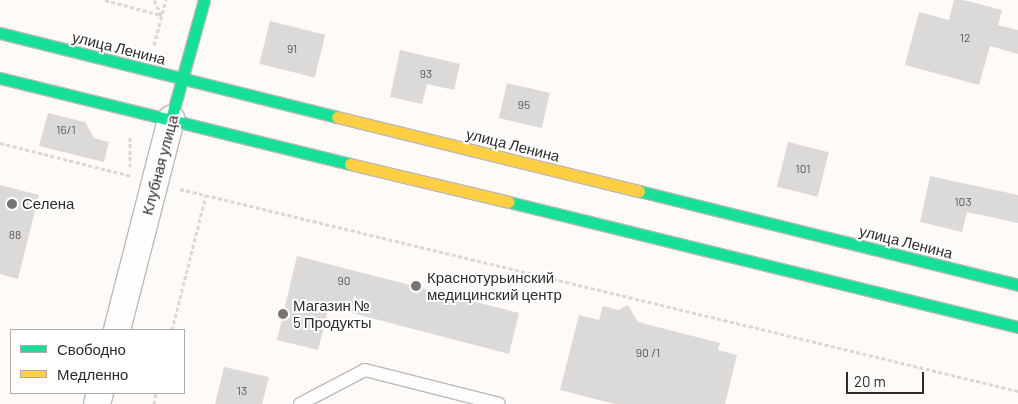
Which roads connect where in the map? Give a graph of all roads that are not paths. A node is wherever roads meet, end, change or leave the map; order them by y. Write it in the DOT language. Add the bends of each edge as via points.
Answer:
graph roads {
  1 [pos="204,0"];
  2 [pos="0,33"];
  3 [pos="0,78"];
  4 [pos="183,79"];
  5 [pos="171,120"];
  6 [pos="1018,285"];
  7 [pos="1018,327"];
  8 [pos="117,329"];
  9 [pos="300,404"];
  10 [pos="499,404"];
  1 -- 4 [label="main road, Клубная улица"];
  2 -- 4 [label="main road, улица Ленина"];
  3 -- 5 [label="main road"];
  4 -- 5 [label="main road, Клубная улица"];
  4 -- 6 [label="main road, улица Ленина"];
  5 -- 7 [label="main road"];
  5 -- 8 [label="street, Клубная улица"];
  9 -- 10 [label="lane" via="365,370"];
}
